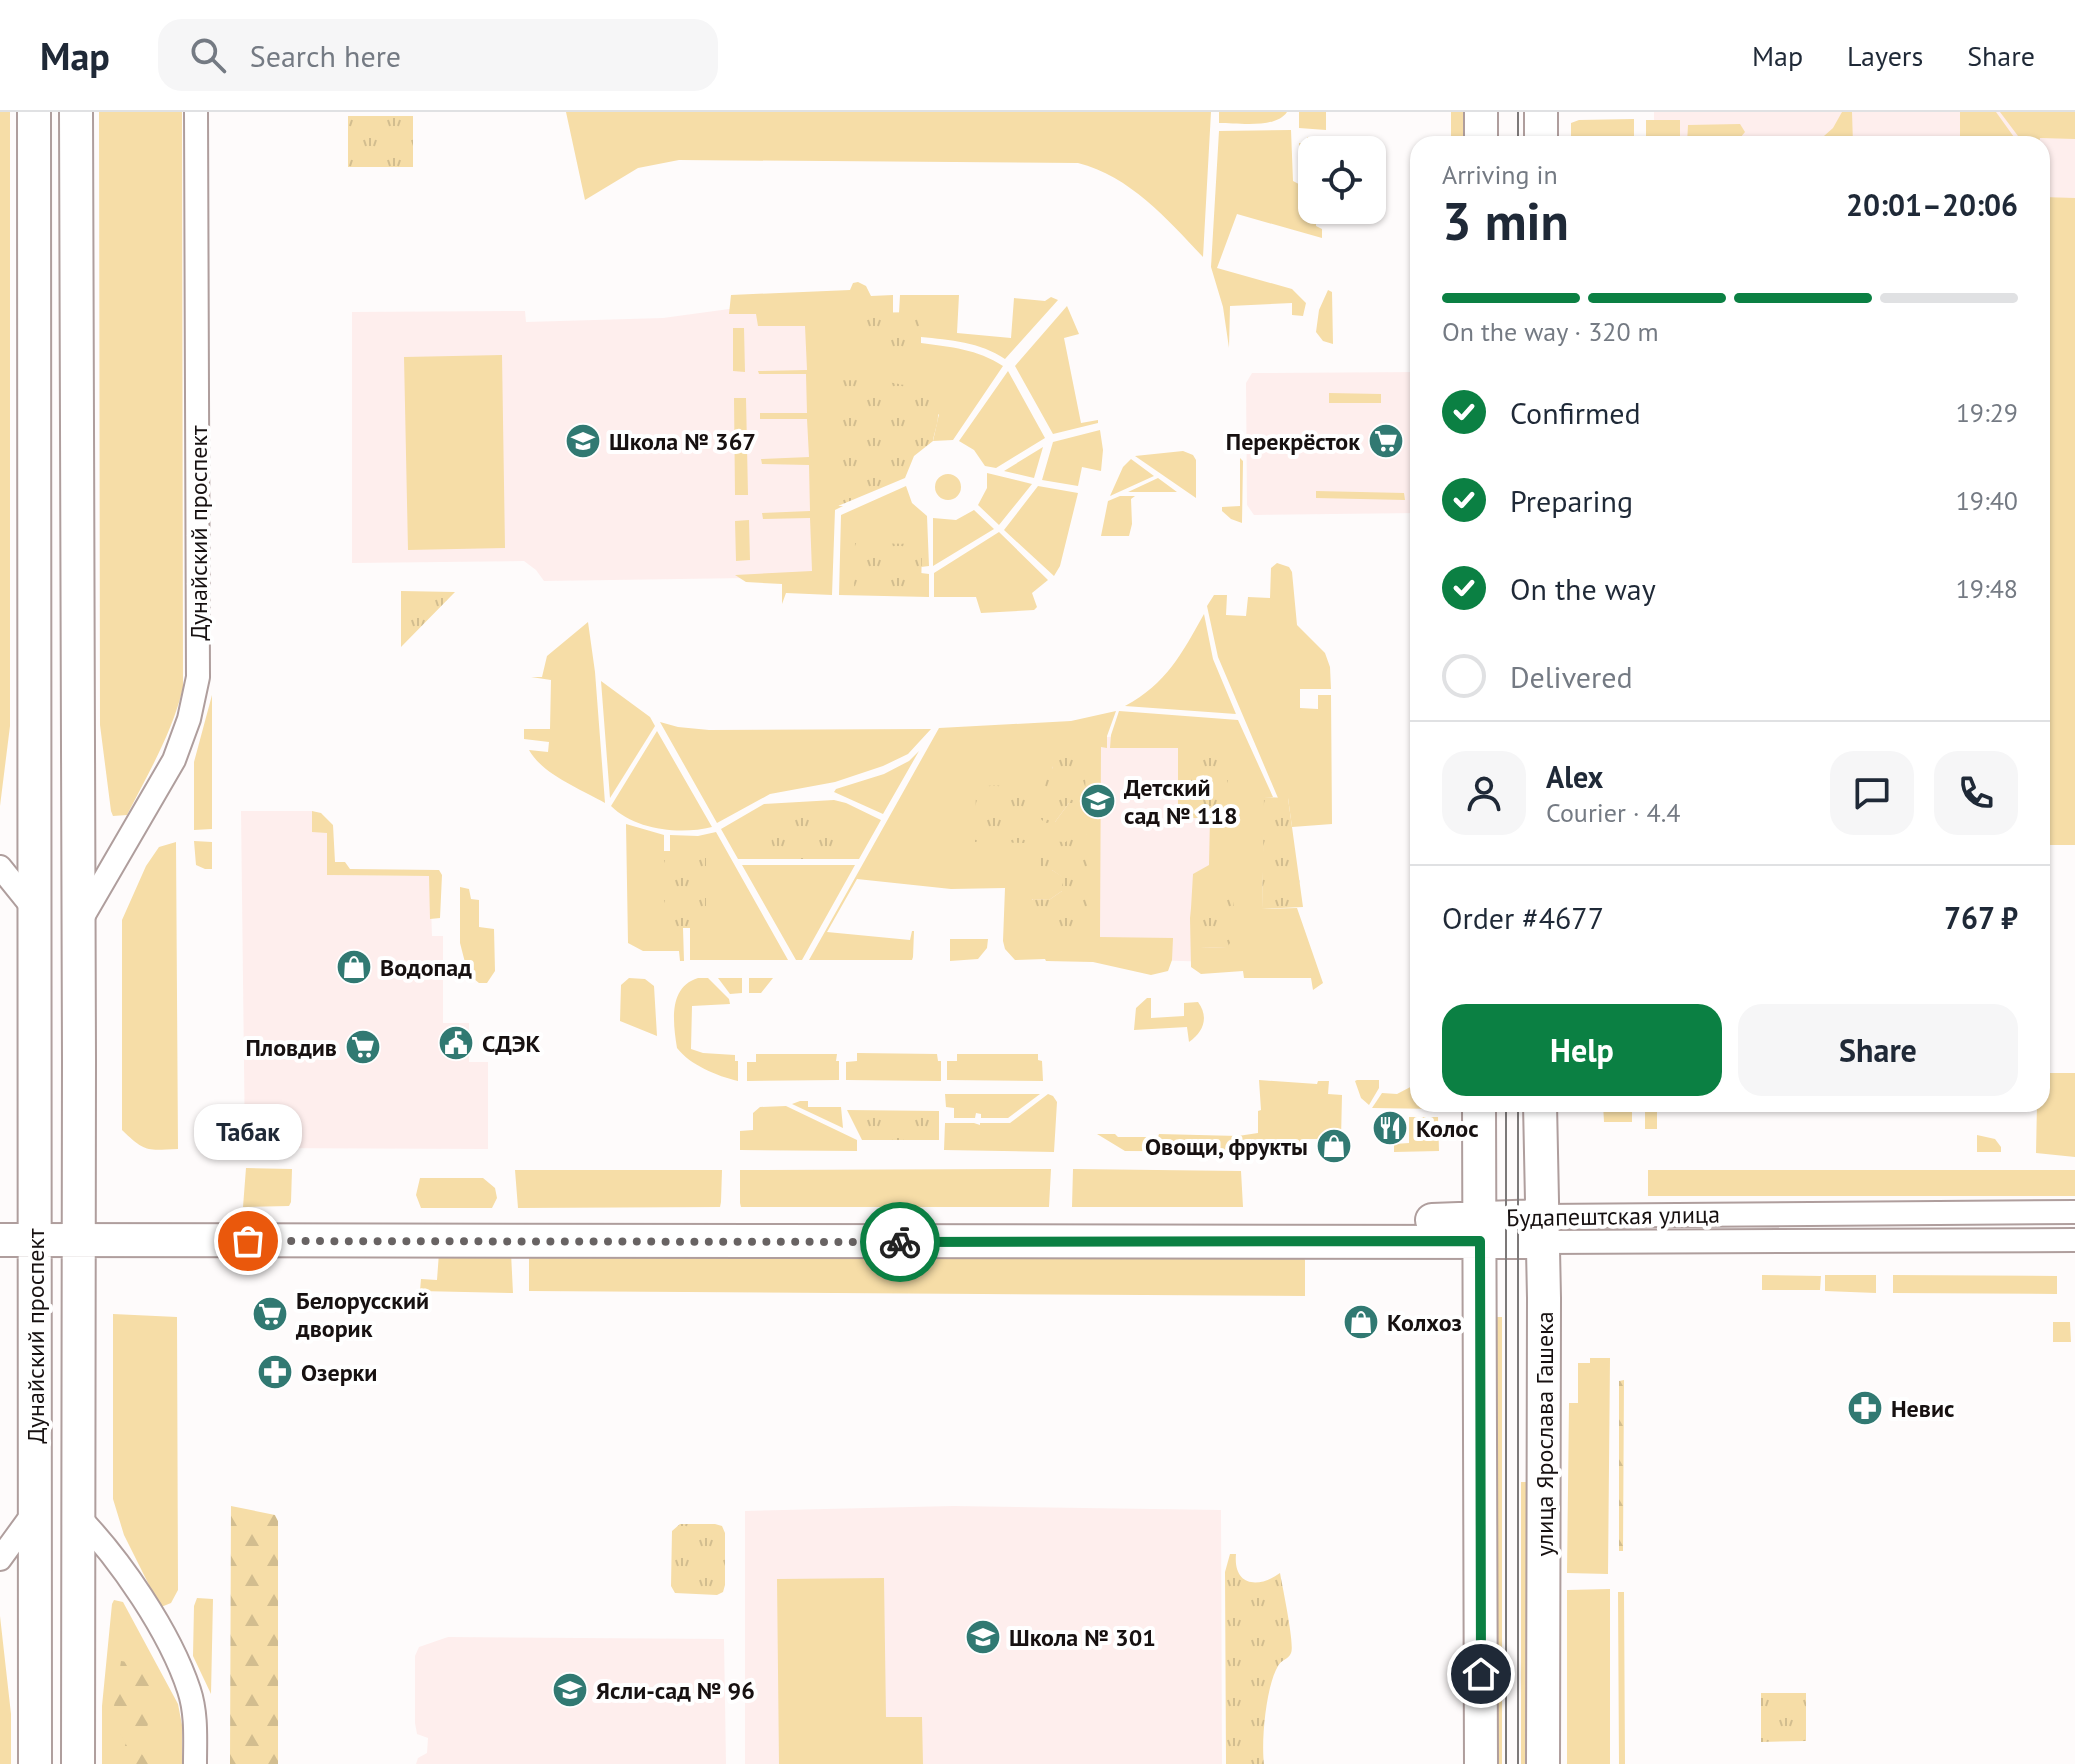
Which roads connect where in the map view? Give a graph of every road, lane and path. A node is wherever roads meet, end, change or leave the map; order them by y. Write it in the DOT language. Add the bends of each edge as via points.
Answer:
graph roads {
  1 [pos="34,112"];
  2 [pos="76,112"];
  3 [pos="196,112"];
  4 [pos="1481,112"];
  5 [pos="1541,112"];
  6 [pos="1481,136"];
  7 [pos="1541,136"];
  8 [pos="0,867"];
  9 [pos="34,909"];
  10 [pos="78,924"];
  11 [pos="1479,1112"];
  12 [pos="1540,1112"];
  13 [pos="2075,1212"];
  14 [pos="0,1218"];
  15 [pos="34,1229"];
  16 [pos="1541,1229"];
  17 [pos="77,1230"];
  18 [pos="1480,1230"];
  19 [pos="0,1240"];
  20 [pos="2075,1240"];
  21 [pos="35,1511"];
  22 [pos="77,1515"];
  23 [pos="0,1559"];
  24 [pos="35,1764"];
  25 [pos="78,1764"];
  26 [pos="195,1764"];
  27 [pos="1481,1764"];
  28 [pos="1543,1764"];
  1 -- 9 [label="main road, Дунайский проспект"];
  2 -- 10 [label="main road, Дунайский проспект"];
  3 -- 10 [label="street, Дунайский проспект" via="198,677 174,760"];
  4 -- 6 [label="main road"];
  5 -- 7 [label="main road"];
  8 -- 9 [label="street"];
  9 -- 15 [label="main road, Дунайский проспект"];
  10 -- 17 [label="main road, Дунайский проспект"];
  11 -- 18 [label="main road"];
  12 -- 16 [label="main road, улица Ярослава Гашека"];
  13 -- 16 [label="street, Будапештская улица"];
  14 -- 15 [label="main road, Будапештская улица"];
  15 -- 17 [label="main road, Будапештская улица"];
  15 -- 19 [label="main road, Будапештская улица"];
  15 -- 21 [label="main road, Дунайский проспект"];
  16 -- 18 [label="main road, Будапештская улица"];
  16 -- 20 [label="street, Будапештская улица"];
  16 -- 28 [label="main road, улица Ярослава Гашека"];
  17 -- 18 [label="main road, Будапештская улица"];
  17 -- 22 [label="main road, Дунайский проспект"];
  18 -- 27 [label="main road"];
  21 -- 23 [label="street"];
  21 -- 24 [label="main road, Дунайский проспект"];
  22 -- 25 [label="main road, Дунайский проспект"];
  22 -- 26 [label="street" via="109,1548 172,1648 190,1692"];
}
